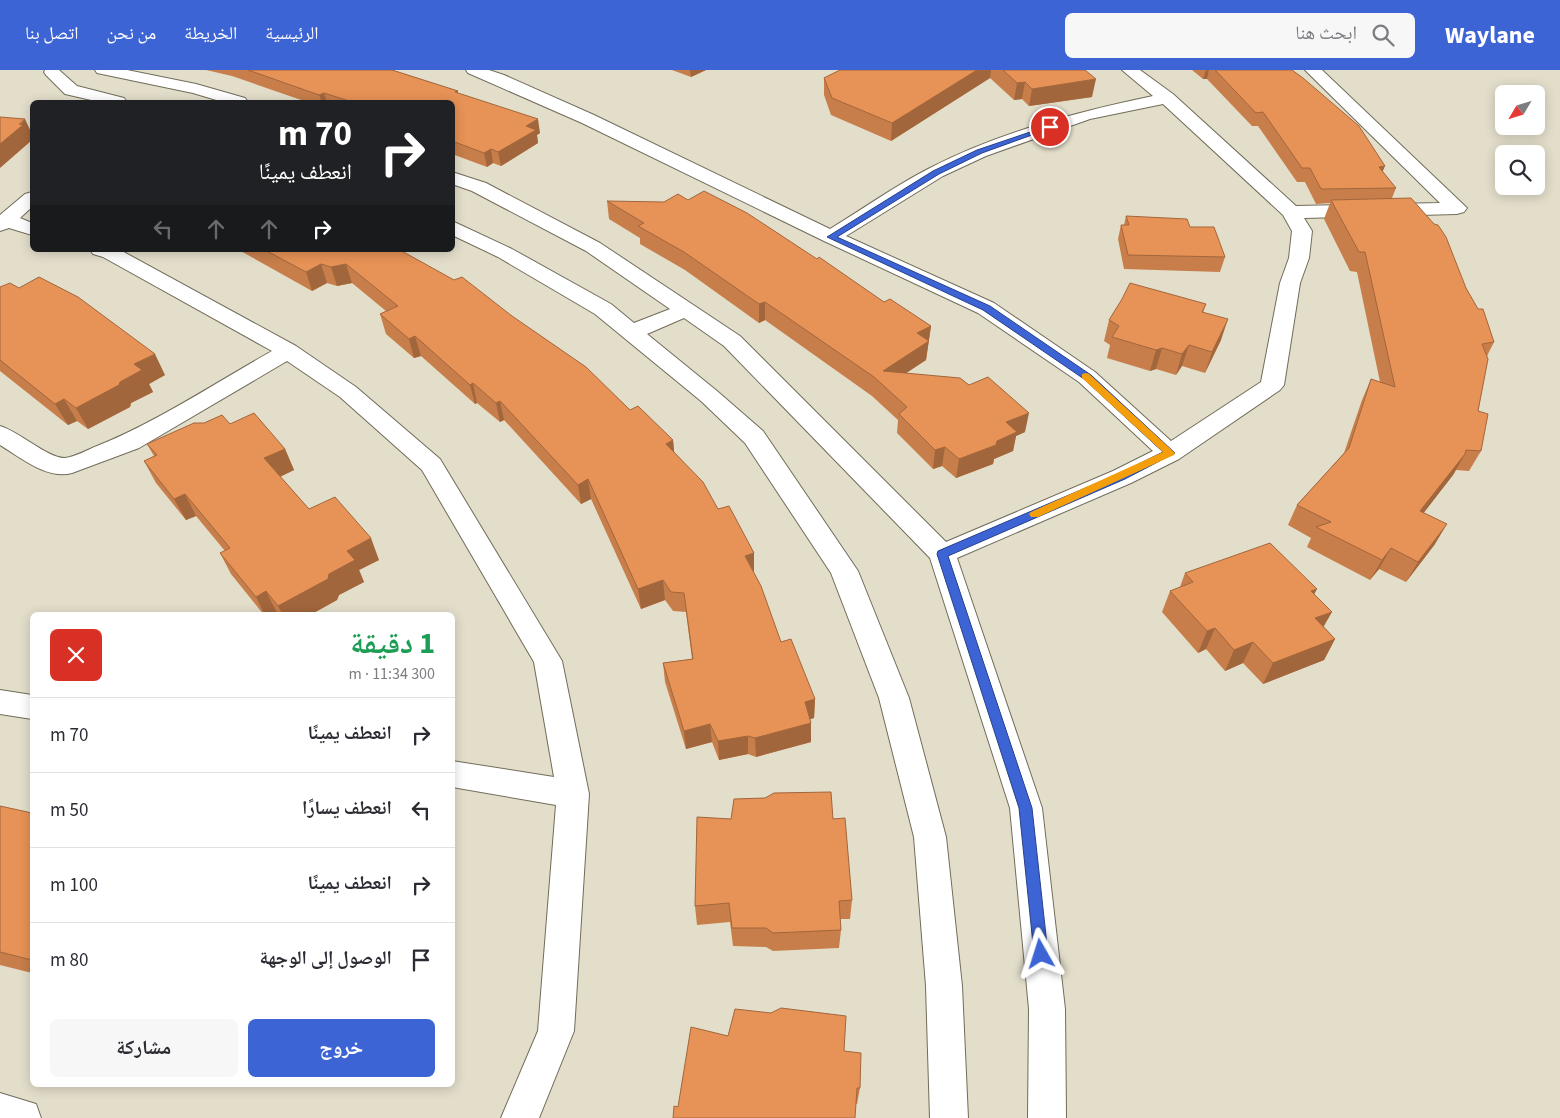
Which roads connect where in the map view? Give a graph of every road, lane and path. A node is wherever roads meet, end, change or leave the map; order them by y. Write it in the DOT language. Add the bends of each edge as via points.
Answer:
graph roads {
  1 [pos="103,70"];
  2 [pos="474,70"];
  3 [pos="521,70"];
  4 [pos="1130,70"];
  5 [pos="1313,70"];
  6 [pos="45,71"];
  7 [pos="78,71"];
  8 [pos="498,79"];
  9 [pos="1167,98"];
  10 [pos="110,100"];
  11 [pos="232,100"];
  12 [pos="455,178"];
  13 [pos="30,200"];
  14 [pos="1291,212"];
  15 [pos="2,222"];
  16 [pos="455,228"];
  17 [pos="30,229"];
  18 [pos="831,237"];
  19 [pos="107,252"];
  20 [pos="685,310"];
  21 [pos="630,333"];
  22 [pos="288,352"];
  23 [pos="0,434"];
  24 [pos="1170,453"];
  25 [pos="942,554"];
  26 [pos="0,702"];
  27 [pos="30,707"];
  28 [pos="455,774"];
  29 [pos="573,794"];
  30 [pos="0,1112"];
  31 [pos="22,1118"];
  32 [pos="520,1118"];
  33 [pos="949,1118"];
  34 [pos="1047,1118"];
  1 -- 11 [label="street"];
  2 -- 8 [label="street"];
  3 -- 8 [label="street"];
  4 -- 9 [label="street"];
  5 -- 14 [label="street" via="1457,208"];
  6 -- 7 [label="street"];
  6 -- 10 [label="street" via="72,90"];
  8 -- 18 [label="street"];
  9 -- 14 [label="street"];
  9 -- 18 [label="street" via="1086,115 980,152 936,172"];
  12 -- 20 [label="street" via="479,187 593,247"];
  13 -- 15 [label="street"];
  14 -- 24 [label="street" via="1302,231 1272,385"];
  15 -- 17 [label="street"];
  16 -- 21 [label="street" via="603,309"];
  18 -- 24 [label="street" via="986,308 1087,377"];
  19 -- 22 [label="street"];
  20 -- 21 [label="street"];
  20 -- 25 [label="street" via="732,341"];
  21 -- 33 [label="street" via="710,396 754,437 844,571 894,698 930,837 944,986"];
  22 -- 23 [label="street" via="130,442 63,467 40,459"];
  22 -- 29 [label="street" via="348,392 431,465 548,661"];
  24 -- 25 [label="street"];
  25 -- 34 [label="street" via="1026,808 1047,1009"];
  26 -- 27 [label="street"];
  28 -- 29 [label="street"];
  29 -- 32 [label="street" via="556,1031"];
  30 -- 31 [label="street"];
}
